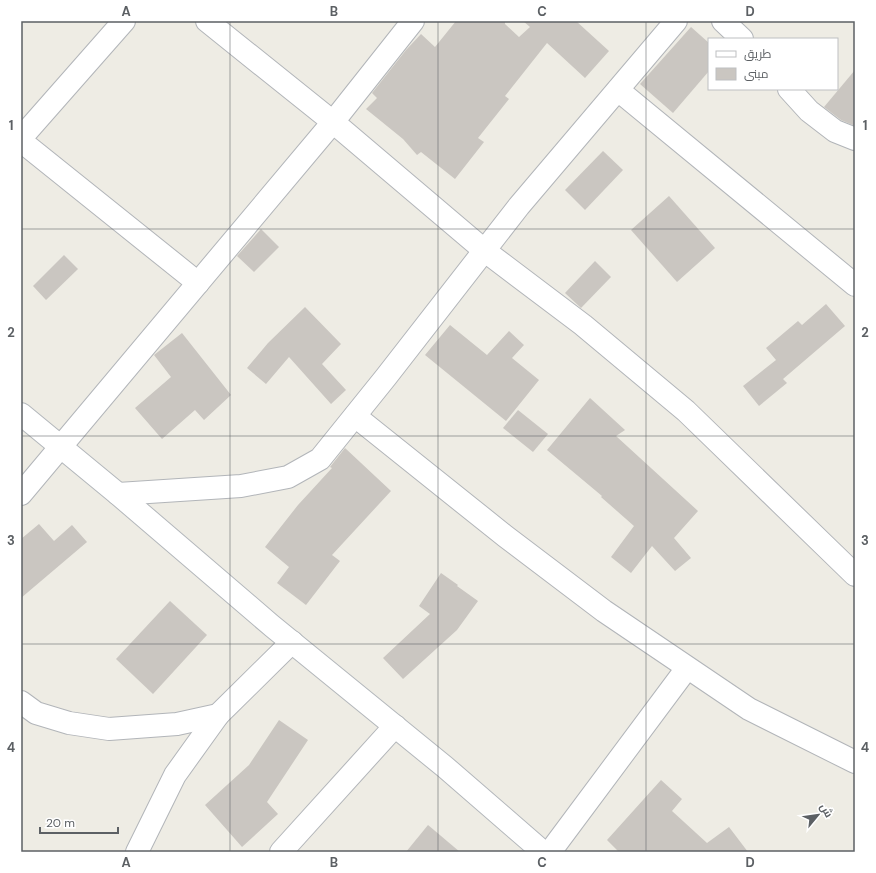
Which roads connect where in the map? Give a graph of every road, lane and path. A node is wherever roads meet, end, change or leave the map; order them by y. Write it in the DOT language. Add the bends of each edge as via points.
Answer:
graph roads {
  1 [pos="124,21"];
  2 [pos="207,21"];
  3 [pos="413,21"];
  4 [pos="676,21"];
  5 [pos="723,21"];
  6 [pos="741,38"];
  7 [pos="618,90"];
  8 [pos="790,90"];
  9 [pos="333,122"];
  10 [pos="855,139"];
  11 [pos="21,140"];
  12 [pos="485,250"];
  13 [pos="198,283"];
  14 [pos="855,284"];
  15 [pos="21,414"];
  16 [pos="355,416"];
  17 [pos="61,446"];
  18 [pos="21,494"];
  19 [pos="118,494"];
  20 [pos="855,575"];
  21 [pos="292,642"];
  22 [pos="687,668"];
  23 [pos="21,702"];
  24 [pos="218,715"];
  25 [pos="395,726"];
  26 [pos="855,762"];
  27 [pos="137,852"];
  28 [pos="281,852"];
  29 [pos="543,852"];
  30 [pos="550,852"];
  1 -- 11 [label="street"];
  2 -- 9 [label="street"];
  3 -- 9 [label="street"];
  4 -- 7 [label="street"];
  5 -- 6 [label="street"];
  7 -- 12 [label="street"];
  7 -- 14 [label="street"];
  8 -- 10 [label="street" via="809,111 835,131"];
  9 -- 12 [label="street"];
  9 -- 13 [label="street"];
  11 -- 13 [label="street"];
  12 -- 16 [label="street"];
  12 -- 20 [label="street" via="583,325 686,411"];
  13 -- 17 [label="street"];
  15 -- 17 [label="street"];
  16 -- 19 [label="street" via="320,459 288,477 241,486"];
  16 -- 22 [label="street" via="505,536 604,611"];
  17 -- 18 [label="street"];
  17 -- 19 [label="street"];
  19 -- 21 [label="street"];
  21 -- 24 [label="street"];
  21 -- 25 [label="street"];
  22 -- 26 [label="street" via="749,709"];
  22 -- 30 [label="street"];
  23 -- 24 [label="street" via="36,712 69,723 109,729 177,724"];
  24 -- 27 [label="street" via="175,775"];
  25 -- 28 [label="street"];
  25 -- 29 [label="street"];
}
